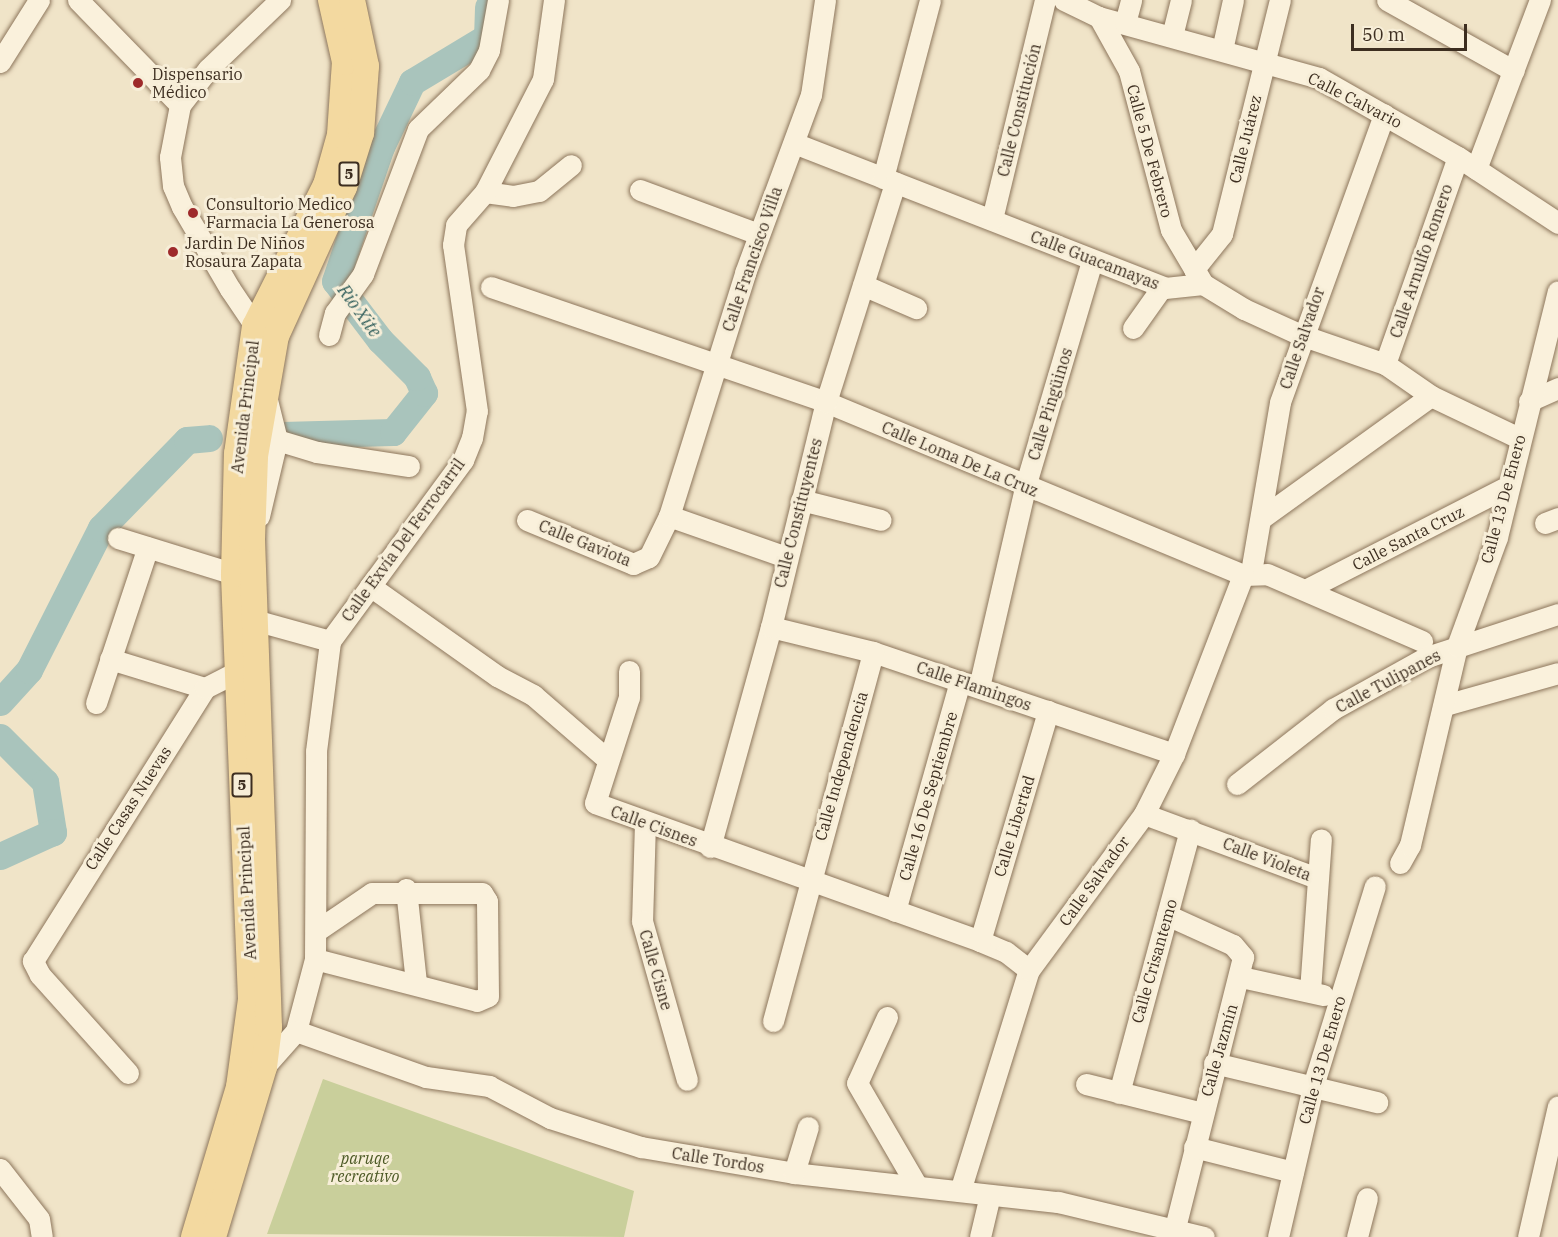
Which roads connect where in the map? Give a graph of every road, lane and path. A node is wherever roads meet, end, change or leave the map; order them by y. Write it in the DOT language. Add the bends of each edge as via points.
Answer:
graph roads {
  1 [pos="39,0"];
  2 [pos="78,0"];
  3 [pos="280,0"];
  4 [pos="331,0"];
  5 [pos="352,0"];
  6 [pos="498,0"];
  7 [pos="554,0"];
  8 [pos="825,0"];
  9 [pos="930,0"];
  10 [pos="1045,0"];
  11 [pos="1064,0"];
  12 [pos="1131,0"];
  13 [pos="1181,0"];
  14 [pos="1233,0"];
  15 [pos="1280,0"];
  16 [pos="1387,0"];
  17 [pos="1540,0"];
  18 [pos="1099,17"];
  19 [pos="1125,23"];
  20 [pos="1172,36"];
  21 [pos="1222,50"];
  22 [pos="0,62"];
  23 [pos="1264,62"];
  24 [pos="1514,71"];
  25 [pos="180,105"];
  26 [pos="1384,114"];
  27 [pos="794,143"];
  28 [pos="1458,157"];
  29 [pos="571,165"];
  30 [pos="1476,169"];
  31 [pos="889,180"];
  32 [pos="640,190"];
  33 [pos="485,192"];
  34 [pos="992,219"];
  35 [pos="1558,223"];
  36 [pos="758,234"];
  37 [pos="1092,261"];
  38 [pos="1199,276"];
  39 [pos="863,285"];
  40 [pos="490,287"];
  41 [pos="1162,287"];
  42 [pos="1558,291"];
  43 [pos="916,308"];
  44 [pos="1133,328"];
  45 [pos="266,331"];
  46 [pos="1301,334"];
  47 [pos="330,335"];
  48 [pos="715,364"];
  49 [pos="1385,364"];
  50 [pos="1558,388"];
  51 [pos="265,391"];
  52 [pos="1431,396"];
  53 [pos="1529,401"];
  54 [pos="826,402"];
  55 [pos="1520,438"];
  56 [pos="276,440"];
  57 [pos="409,466"];
  58 [pos="1508,486"];
  59 [pos="1025,487"];
  60 [pos="801,500"];
  61 [pos="669,516"];
  62 [pos="1263,517"];
  63 [pos="527,520"];
  64 [pos="881,520"];
  65 [pos="118,538"];
  66 [pos="252,539"];
  67 [pos="148,547"];
  68 [pos="786,557"];
  69 [pos="234,574"];
  70 [pos="1247,574"];
  71 [pos="370,586"];
  72 [pos="1307,589"];
  73 [pos="1558,614"];
  74 [pos="254,620"];
  75 [pos="771,627"];
  76 [pos="330,641"];
  77 [pos="1422,641"];
  78 [pos="1457,646"];
  79 [pos="873,652"];
  80 [pos="110,659"];
  81 [pos="238,670"];
  82 [pos="629,671"];
  83 [pos="1558,673"];
  84 [pos="970,684"];
  85 [pos="206,688"];
  86 [pos="96,702"];
  87 [pos="1445,705"];
  88 [pos="1048,711"];
  89 [pos="1174,754"];
  90 [pos="607,759"];
  91 [pos="1237,784"];
  92 [pos="1144,814"];
  93 [pos="645,822"];
  94 [pos="1190,829"];
  95 [pos="1321,839"];
  96 [pos="710,847"];
  97 [pos="1400,863"];
  98 [pos="1317,878"];
  99 [pos="808,880"];
  100 [pos="1375,886"];
  101 [pos="406,889"];
  102 [pos="895,911"];
  103 [pos="1167,915"];
  104 [pos="316,931"];
  105 [pos="980,940"];
  106 [pos="315,959"];
  107 [pos="1029,970"];
  108 [pos="1241,976"];
  109 [pos="416,982"];
  110 [pos="1310,991"];
  111 [pos="1339,999"];
  112 [pos="887,1017"];
  113 [pos="773,1022"];
  114 [pos="296,1032"];
  115 [pos="1214,1063"];
  116 [pos="264,1067"];
  117 [pos="128,1073"];
  118 [pos="687,1080"];
  119 [pos="1086,1084"];
  120 [pos="1313,1086"];
  121 [pos="1119,1092"];
  122 [pos="1377,1102"];
  123 [pos="1558,1106"];
  124 [pos="1202,1113"];
  125 [pos="808,1127"];
  126 [pos="1194,1147"];
  127 [pos="0,1169"];
  128 [pos="1293,1172"];
  129 [pos="794,1173"];
  130 [pos="917,1186"];
  131 [pos="960,1191"];
  132 [pos="990,1195"];
  133 [pos="1367,1198"];
  134 [pos="1174,1231"];
  135 [pos="42,1237"];
  136 [pos="194,1237"];
  137 [pos="213,1237"];
  138 [pos="980,1237"];
  139 [pos="1204,1237"];
  140 [pos="1278,1237"];
  141 [pos="1357,1237"];
  142 [pos="1528,1237"];
  1 -- 22 [label="street"];
  2 -- 25 [label="street"];
  3 -- 25 [label="street" via="208,69"];
  4 -- 45 [label="main road, 5" via="345,62 340,135 326,185"];
  5 -- 45 [label="main road, 5" via="366,66 361,133 344,187"];
  6 -- 47 [label="street" via="489,51 480,70 417,129 354,288 335,313"];
  7 -- 33 [label="street, Calle Exvía Del Ferrocarril" via="543,79"];
  8 -- 27 [label="street, Calle Francisco Villa" via="811,95"];
  9 -- 31 [label="street, Calle Constituyentes"];
  10 -- 34 [label="street, Calle Constitución"];
  11 -- 18 [label="street, Calle Calvario"];
  12 -- 19 [label="street"];
  13 -- 20 [label="street"];
  14 -- 21 [label="street"];
  15 -- 23 [label="street, Calle Juárez"];
  16 -- 24 [label="street"];
  17 -- 24 [label="street"];
  18 -- 19 [label="street, Calle Calvario"];
  18 -- 38 [label="street, Calle 5 De Febrero" via="1129,71 1171,230"];
  19 -- 20 [label="street, Calle Calvario"];
  20 -- 21 [label="street, Calle Calvario"];
  21 -- 23 [label="street, Calle Calvario"];
  23 -- 26 [label="street, Calle Calvario" via="1319,78"];
  23 -- 38 [label="street, Calle Juárez" via="1222,234"];
  24 -- 30 [label="street"];
  25 -- 45 [label="street" via="170,157 173,186"];
  26 -- 28 [label="street, Calle Calvario"];
  26 -- 46 [label="street, Calle Salvador"];
  27 -- 31 [label="street, Calle Guacamayas"];
  27 -- 36 [label="street, Calle Francisco Villa"];
  28 -- 30 [label="street, Calle Calvario"];
  28 -- 49 [label="street, Calle Arnulfo Romero"];
  29 -- 33 [label="street" via="539,190 513,196"];
  30 -- 35 [label="street, Calle Calvario"];
  31 -- 34 [label="street, Calle Guacamayas"];
  31 -- 39 [label="street, Calle Constituyentes"];
  32 -- 36 [label="street"];
  33 -- 71 [label="street, Calle Exvía Del Ferrocarril" via="456,225 453,245 477,411 472,438 463,460"];
  34 -- 37 [label="street, Calle Guacamayas"];
  36 -- 48 [label="street, Calle Francisco Villa"];
  37 -- 41 [label="street, Calle Guacamayas"];
  37 -- 59 [label="street, Calle Pingüinos"];
  38 -- 41 [label="street, Calle Guacamayas"];
  38 -- 46 [label="street" via="1244,309"];
  39 -- 43 [label="street"];
  39 -- 54 [label="street, Calle Constituyentes"];
  40 -- 48 [label="street, Calle Loma De La Cruz"];
  41 -- 44 [label="street"];
  42 -- 53 [label="street, Calle 13 De Enero"];
  45 -- 51 [label="main road, Avenida Principal / 5"];
  45 -- 69 [label="main road, Avenida Principal / 5" via="237,454"];
  46 -- 49 [label="street"];
  46 -- 62 [label="street, Calle Salvador" via="1278,411"];
  48 -- 54 [label="street, Calle Loma De La Cruz"];
  48 -- 61 [label="street, Calle Francisco Villa"];
  49 -- 52 [label="street"];
  50 -- 53 [label="street"];
  51 -- 56 [label="street"];
  51 -- 66 [label="main road, Avenida Principal / 5"];
  52 -- 55 [label="street"];
  52 -- 62 [label="street"];
  53 -- 55 [label="street, Calle 13 De Enero"];
  54 -- 59 [label="street, Calle Loma De La Cruz"];
  54 -- 60 [label="street, Calle Constituyentes"];
  55 -- 58 [label="street, Calle 13 De Enero"];
  56 -- 57 [label="street" via="317,452"];
  56 -- 66 [label="street"];
  58 -- 72 [label="street, Calle Santa Cruz"];
  58 -- 78 [label="street, Calle 13 De Enero" via="1497,537"];
  59 -- 70 [label="street, Calle Loma De La Cruz"];
  59 -- 84 [label="street, Calle Pingüinos"];
  60 -- 64 [label="street"];
  60 -- 68 [label="street, Calle Constituyentes"];
  61 -- 63 [label="street, Calle Gaviota" via="640,565"];
  61 -- 68 [label="street"];
  62 -- 70 [label="street, Calle Salvador"];
  65 -- 67 [label="street"];
  66 -- 74 [label="main road, Avenida Principal / 5"];
  67 -- 69 [label="street"];
  67 -- 80 [label="street"];
  68 -- 75 [label="street, Calle Constituyentes"];
  69 -- 81 [label="main road, Avenida Principal / 5"];
  70 -- 72 [label="street, Calle Loma De La Cruz"];
  70 -- 89 [label="street, Calle Salvador"];
  71 -- 76 [label="street, Calle Exvía Del Ferrocarril"];
  71 -- 90 [label="street" via="497,676 532,695"];
  72 -- 77 [label="street, Calle Loma De La Cruz"];
  73 -- 78 [label="street, Calle Tulipanes"];
  74 -- 76 [label="street"];
  74 -- 116 [label="main road, Avenida Principal / 5" via="270,974"];
  75 -- 79 [label="street, Calle Flamingos"];
  75 -- 96 [label="street, Calle Constituyentes"];
  76 -- 104 [label="street, Calle Exvía Del Ferrocarril" via="316,751"];
  78 -- 87 [label="street, Calle 13 De Enero"];
  78 -- 91 [label="street, Calle Tulipanes" via="1333,709"];
  79 -- 84 [label="street, Calle Flamingos"];
  79 -- 99 [label="street, Calle Independencia"];
  80 -- 85 [label="street"];
  80 -- 86 [label="street"];
  81 -- 85 [label="street, Calle Casas Nuevas"];
  81 -- 136 [label="main road, Avenida Principal / 5" via="251,976 248,1045"];
  82 -- 90 [label="street" via="629,697"];
  83 -- 87 [label="street"];
  84 -- 88 [label="street, Calle Flamingos"];
  84 -- 102 [label="street, Calle 16 De Septiembre"];
  85 -- 117 [label="street, Calle Casas Nuevas" via="33,961 40,975"];
  87 -- 97 [label="street, Calle 13 De Enero" via="1410,845"];
  88 -- 89 [label="street, Calle Flamingos"];
  88 -- 105 [label="street, Calle Libertad"];
  89 -- 92 [label="street, Calle Salvador"];
  90 -- 93 [label="street, Calle Cisnes" via="595,803"];
  92 -- 94 [label="street, Calle Violeta"];
  92 -- 107 [label="street, Calle Salvador"];
  93 -- 96 [label="street, Calle Cisnes"];
  93 -- 118 [label="street, Calle Cisne" via="642,921"];
  94 -- 98 [label="street, Calle Violeta"];
  94 -- 103 [label="street, Calle Crisantemo"];
  95 -- 98 [label="street"];
  96 -- 99 [label="street, Calle Cisnes"];
  98 -- 110 [label="street, Calle Violeta"];
  99 -- 102 [label="street, Calle Cisnes"];
  99 -- 113 [label="street, Calle Independencia"];
  100 -- 111 [label="street, Calle 13 De Enero"];
  101 -- 104 [label="street" via="372,892"];
  101 -- 109 [label="street"];
  101 -- 109 [label="street" via="482,893 487,901 485,1000"];
  102 -- 105 [label="street, Calle Cisnes"];
  103 -- 108 [label="street, Calle Jazmín" via="1240,949"];
  103 -- 121 [label="street, Calle Crisantemo"];
  104 -- 106 [label="street, Calle Exvía Del Ferrocarril"];
  105 -- 107 [label="street, Calle Cisnes" via="1006,952"];
  106 -- 109 [label="street"];
  106 -- 114 [label="street, Calle Exvía Del Ferrocarril"];
  107 -- 131 [label="street, Calle Salvador"];
  108 -- 110 [label="street"];
  108 -- 115 [label="street, Calle Jazmín"];
  110 -- 111 [label="street"];
  111 -- 120 [label="street, Calle 13 De Enero"];
  112 -- 130 [label="street" via="856,1083"];
  114 -- 116 [label="street"];
  114 -- 129 [label="street, Calle Tordos" via="426,1077 489,1086 550,1118 641,1148"];
  115 -- 120 [label="street"];
  115 -- 124 [label="street, Calle Jazmín"];
  116 -- 137 [label="main road, Avenida Principal / 5"];
  119 -- 121 [label="street"];
  120 -- 122 [label="street"];
  120 -- 128 [label="street, Calle 13 De Enero"];
  121 -- 124 [label="street"];
  123 -- 142 [label="street"];
  124 -- 126 [label="street, Calle Jazmín"];
  125 -- 129 [label="street"];
  126 -- 128 [label="street"];
  126 -- 134 [label="street, Calle Jazmín"];
  127 -- 135 [label="street" via="39,1219"];
  128 -- 140 [label="street, Calle 13 De Enero"];
  129 -- 130 [label="street, Calle Tordos"];
  130 -- 131 [label="street, Calle Tordos"];
  131 -- 132 [label="street, Calle Tordos"];
  132 -- 134 [label="street, Calle Tordos" via="1058,1203"];
  132 -- 138 [label="street"];
  133 -- 141 [label="street"];
  134 -- 139 [label="street, Calle Tordos"];
}
